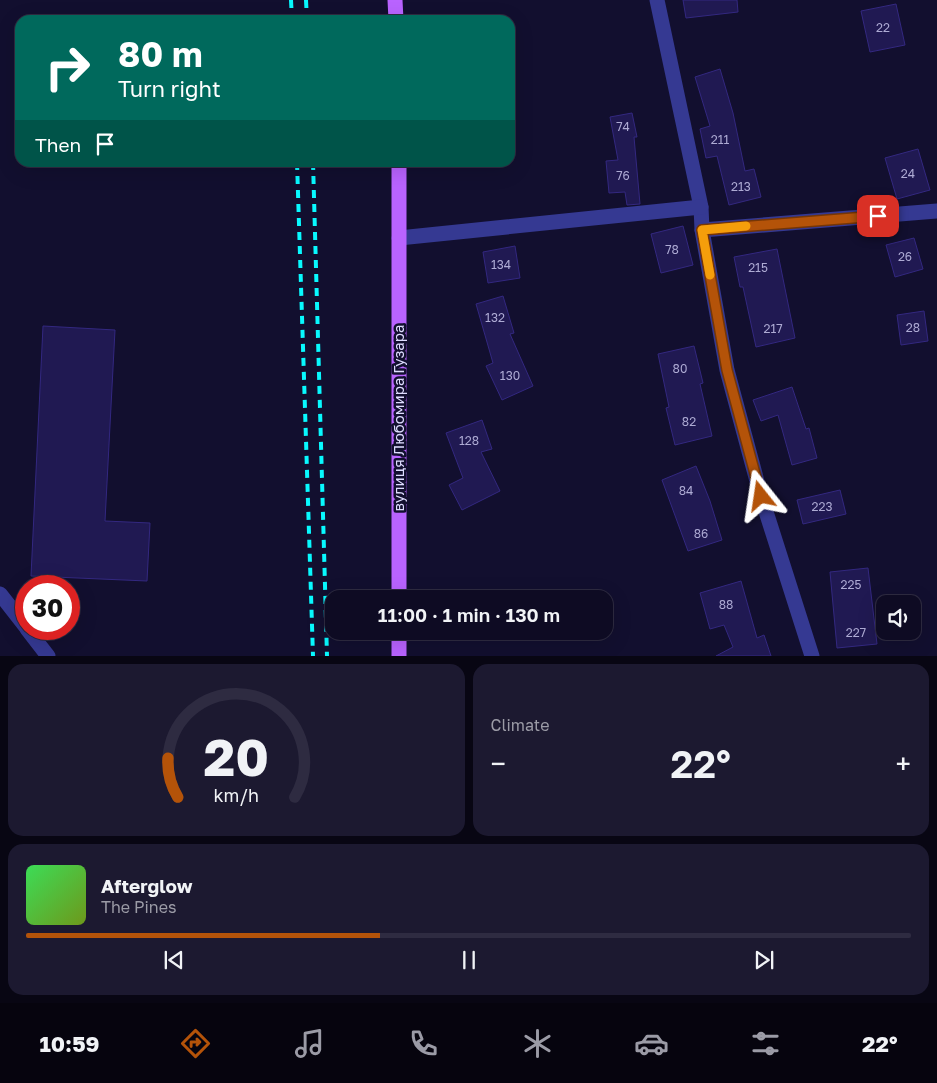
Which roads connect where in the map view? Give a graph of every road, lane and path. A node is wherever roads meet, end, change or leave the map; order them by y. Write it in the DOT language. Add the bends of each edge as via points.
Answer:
graph roads {
  1 [pos="395,0"];
  2 [pos="657,0"];
  3 [pos="396,15"];
  4 [pos="399,167"];
  5 [pos="700,206"];
  6 [pos="937,212"];
  7 [pos="702,230"];
  8 [pos="399,238"];
  9 [pos="399,590"];
  10 [pos="0,594"];
  11 [pos="15,613"];
  12 [pos="36,640"];
  13 [pos="399,640"];
  14 [pos="48,656"];
  15 [pos="399,656"];
  16 [pos="812,656"];
  1 -- 3 [label="main road"];
  2 -- 5 [label="street"];
  4 -- 8 [label="main road, вулиця Любомира Гузара"];
  5 -- 7 [label="street"];
  5 -- 8 [label="street"];
  6 -- 7 [label="street"];
  7 -- 16 [label="street" via="727,370 761,496"];
  8 -- 9 [label="main road, вулиця Любомира Гузара"];
  10 -- 11 [label="street"];
  12 -- 14 [label="street"];
  13 -- 15 [label="main road"];
}
